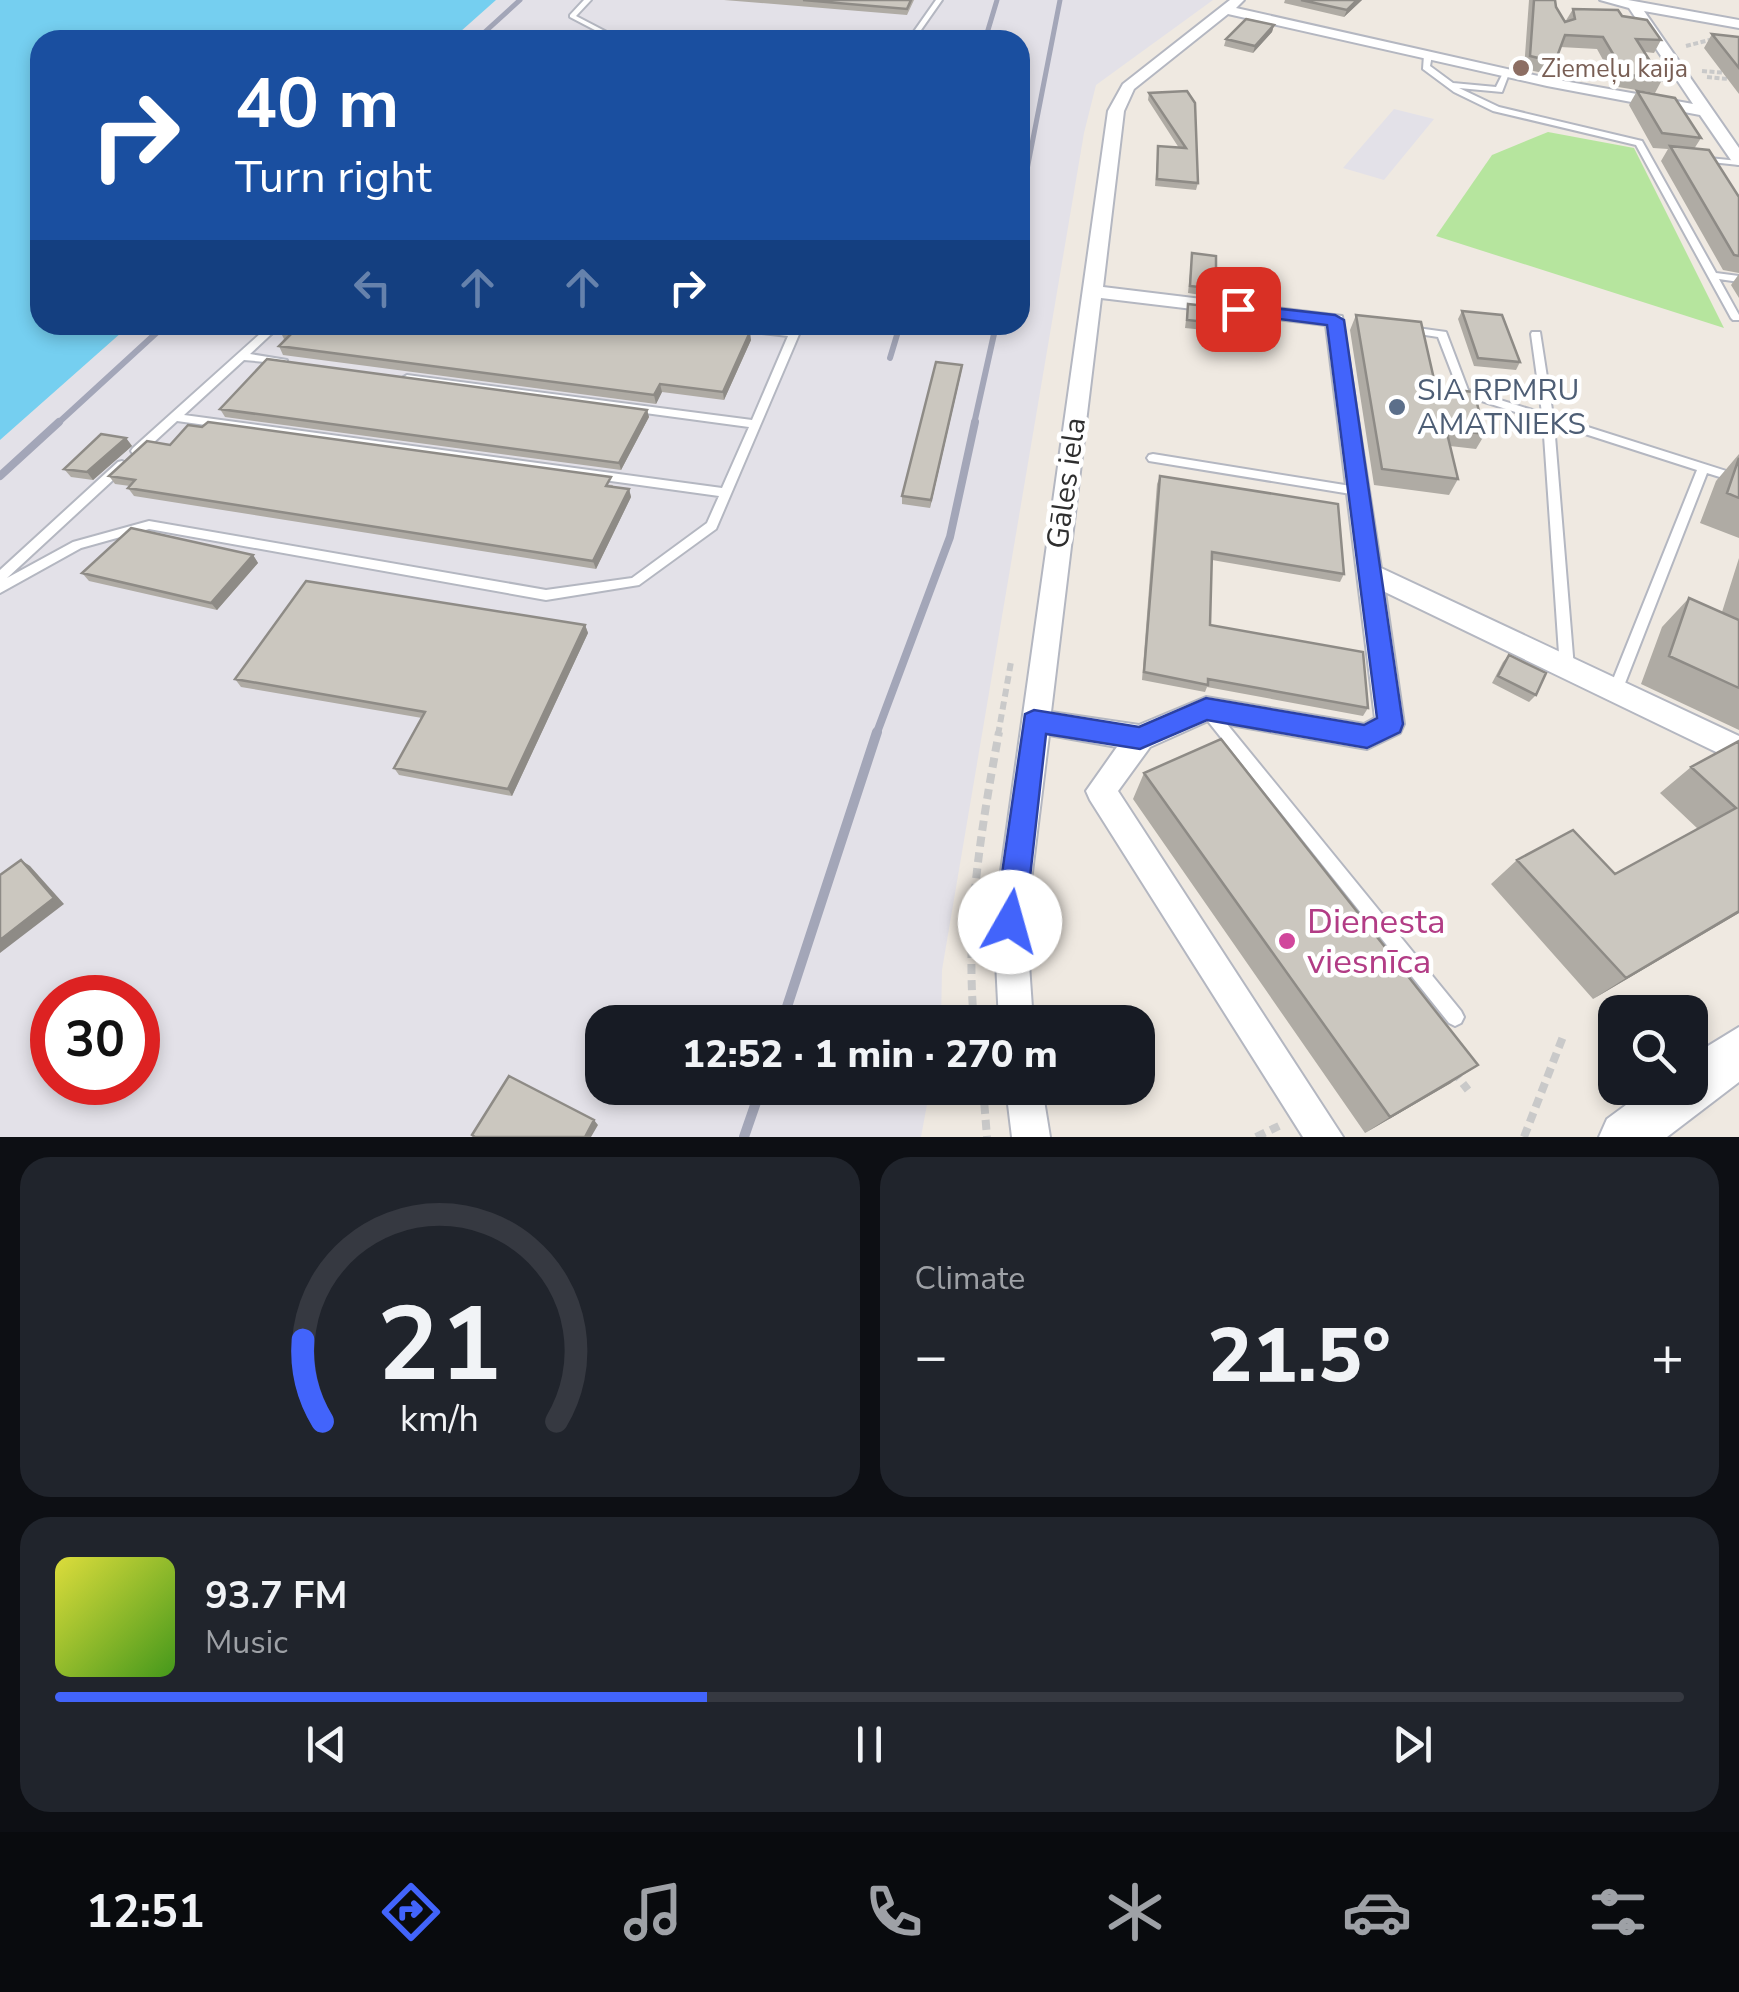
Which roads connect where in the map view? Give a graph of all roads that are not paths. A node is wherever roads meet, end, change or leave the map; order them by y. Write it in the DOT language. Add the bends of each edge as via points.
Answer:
graph roads {
  1 [pos="588,0"];
  2 [pos="938,0"];
  3 [pos="1606,0"];
  4 [pos="1232,5"];
  5 [pos="1688,8"];
  6 [pos="1637,15"];
  7 [pos="1739,24"];
  8 [pos="599,30"];
  9 [pos="917,30"];
  10 [pos="1428,55"];
  11 [pos="1507,73"];
  12 [pos="1448,84"];
  13 [pos="1706,111"];
  14 [pos="1648,153"];
  15 [pos="1664,155"];
  16 [pos="1698,159"];
  17 [pos="1739,161"];
  18 [pos="1714,276"];
  19 [pos="1739,279"];
  20 [pos="1092,291"];
  21 [pos="1736,318"];
  22 [pos="1404,330"];
  23 [pos="1536,334"];
  24 [pos="265,335"];
  25 [pos="794,335"];
  26 [pos="241,356"];
  27 [pos="301,364"];
  28 [pos="400,377"];
  29 [pos="175,417"];
  30 [pos="1548,418"];
  31 [pos="756,424"];
  32 [pos="1153,458"];
  33 [pos="1704,466"];
  34 [pos="1739,479"];
  35 [pos="1357,491"];
  36 [pos="726,493"];
  37 [pos="1369,573"];
  38 [pos="0,577"];
  39 [pos="0,588"];
  40 [pos="1567,670"];
  41 [pos="1614,692"];
  42 [pos="1206,709"];
  43 [pos="1034,721"];
  44 [pos="1140,738"];
  45 [pos="1739,750"];
  46 [pos="1015,1005"];
  47 [pos="1456,1017"];
  48 [pos="1739,1052"];
  49 [pos="1708,1075"];
  50 [pos="1026,1105"];
  51 [pos="1667,1105"];
  52 [pos="1030,1137"];
  53 [pos="1324,1137"];
  54 [pos="1625,1137"];
  1 -- 8 [label="lane" via="572,16"];
  2 -- 9 [label="lane"];
  3 -- 6 [label="street"];
  4 -- 10 [label="street"];
  4 -- 20 [label="street, Gāles iela" via="1128,87 1116,111"];
  5 -- 6 [label="street"];
  5 -- 7 [label="street"];
  6 -- 13 [label="street"];
  10 -- 11 [label="street"];
  10 -- 12 [label="lane" via="1426,67"];
  11 -- 12 [label="lane" via="1499,90"];
  11 -- 13 [label="street"];
  12 -- 14 [label="lane" via="1496,109 1620,136"];
  13 -- 17 [label="street"];
  14 -- 15 [label="lane"];
  14 -- 18 [label="lane"];
  16 -- 17 [label="lane"];
  18 -- 19 [label="lane"];
  18 -- 21 [label="lane"];
  20 -- 35 [label="street" via="1341,321"];
  20 -- 43 [label="street, Gāles iela"];
  22 -- 30 [label="lane" via="1442,334 1464,392"];
  23 -- 30 [label="lane"];
  24 -- 26 [label="lane"];
  25 -- 31 [label="lane"];
  26 -- 27 [label="lane"];
  26 -- 29 [label="lane"];
  28 -- 31 [label="lane"];
  29 -- 36 [label="lane"];
  29 -- 38 [label="lane"];
  30 -- 33 [label="lane"];
  30 -- 40 [label="lane"];
  31 -- 36 [label="lane"];
  32 -- 35 [label="lane"];
  33 -- 34 [label="lane"];
  33 -- 41 [label="lane"];
  35 -- 37 [label="street"];
  36 -- 39 [label="lane" via="712,526 635,582 546,595 150,526 77,545"];
  37 -- 40 [label="street"];
  37 -- 42 [label="street" via="1390,724 1367,737"];
  40 -- 41 [label="street"];
  41 -- 45 [label="street"];
  42 -- 44 [label="street"];
  42 -- 47 [label="lane"];
  43 -- 44 [label="street"];
  43 -- 46 [label="street, Gāles iela" via="1010,922"];
  44 -- 53 [label="street" via="1100,791"];
  48 -- 49 [label="main road"];
  50 -- 52 [label="street"];
  51 -- 54 [label="main road"];
}
